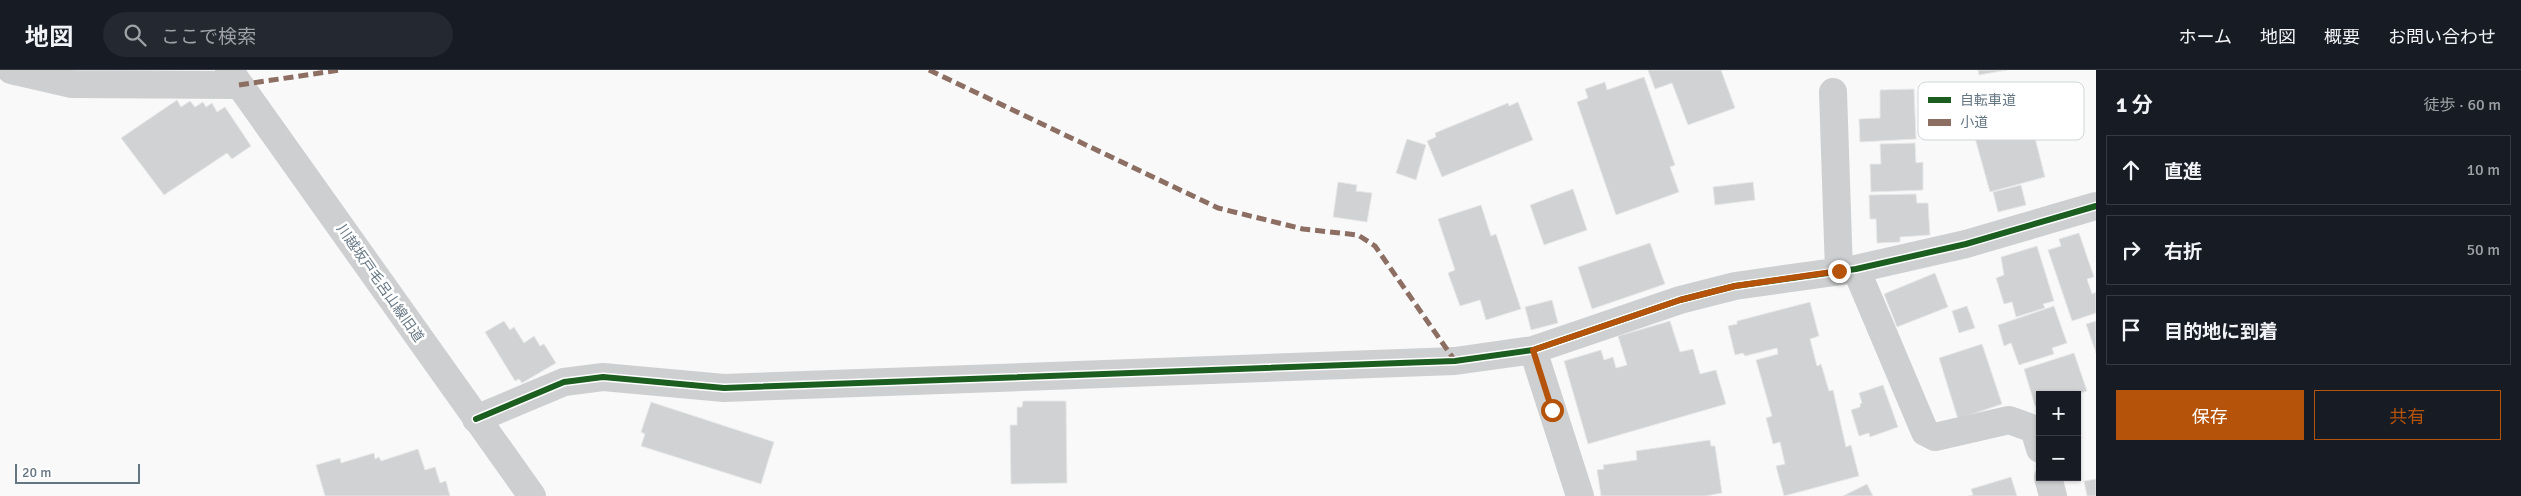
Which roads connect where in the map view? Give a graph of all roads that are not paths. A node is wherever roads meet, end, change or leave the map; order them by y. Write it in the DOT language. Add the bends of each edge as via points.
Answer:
graph roads {
  1 [pos="11,70"];
  2 [pos="234,77"];
  3 [pos="1833,92"];
  4 [pos="2096,206"];
  5 [pos="1847,270"];
  6 [pos="1533,350"];
  7 [pos="476,419"];
  8 [pos="2036,436"];
  9 [pos="2049,481"];
  10 [pos="532,496"];
  11 [pos="1580,496"];
  12 [pos="2053,496"];
  1 -- 2 [label="street" via="72,84"];
  2 -- 7 [label="street, 川越坂戸毛呂山線旧道"];
  3 -- 5 [label="street"];
  4 -- 5 [label="street" via="1966,244"];
  5 -- 6 [label="street" via="1735,286 1680,300"];
  5 -- 8 [label="street" via="1925,432 1936,437 2009,420 2034,429"];
  6 -- 7 [label="street" via="1455,361 734,388 603,376 564,382"];
  6 -- 11 [label="street"];
  7 -- 10 [label="street, 川越坂戸毛呂山線旧道"];
  9 -- 12 [label="street"];
}
